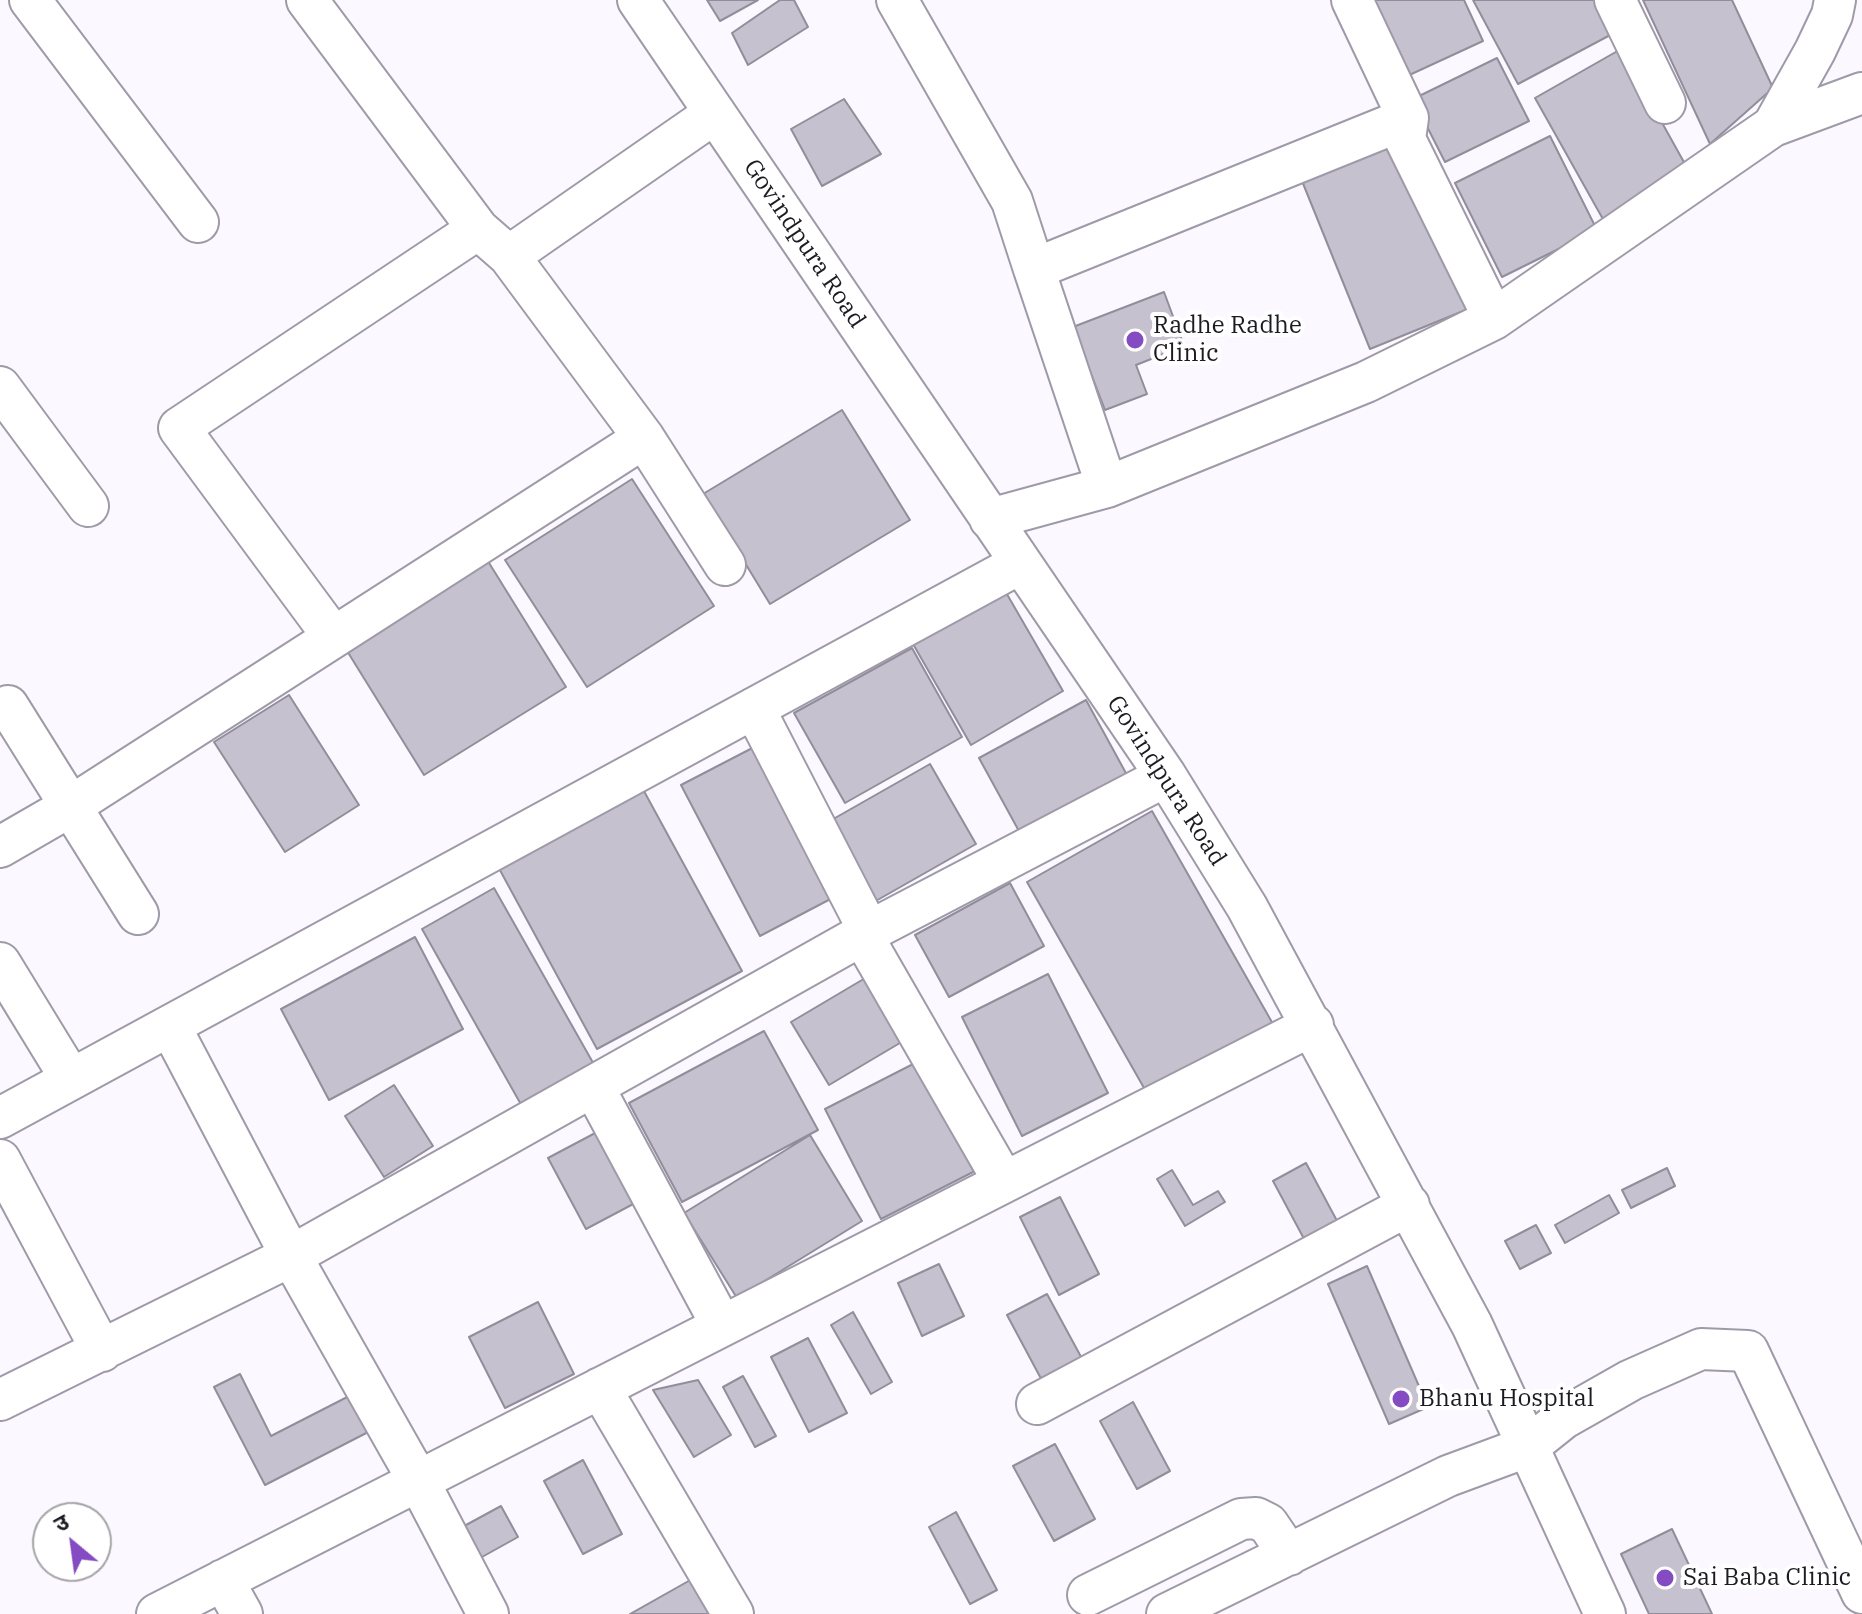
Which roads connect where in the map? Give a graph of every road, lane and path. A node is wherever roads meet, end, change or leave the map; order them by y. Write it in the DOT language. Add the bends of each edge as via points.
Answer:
graph roads {
  1 [pos="30,0"];
  2 [pos="307,0"];
  3 [pos="638,0"];
  4 [pos="897,0"];
  5 [pos="1352,0"];
  6 [pos="1615,0"];
  7 [pos="1835,0"];
  8 [pos="1862,93"];
  9 [pos="1665,103"];
  10 [pos="715,113"];
  11 [pos="1408,118"];
  12 [pos="1773,126"];
  13 [pos="198,222"];
  14 [pos="478,229"];
  15 [pos="509,256"];
  16 [pos="1034,269"];
  17 [pos="1494,319"];
  18 [pos="0,387"];
  19 [pos="12,427"];
  20 [pos="644,438"];
  21 [pos="1107,487"];
  22 [pos="88,506"];
  23 [pos="990,519"];
  24 [pos="1021,563"];
  25 [pos="725,565"];
  26 [pos="332,635"];
  27 [pos="8,706"];
  28 [pos="754,708"];
  29 [pos="1166,776"];
  30 [pos="71,806"];
  31 [pos="0,847"];
  32 [pos="138,914"];
  33 [pos="866,933"];
  34 [pos="0,963"];
  35 [pos="1313,1025"];
  36 [pos="170,1026"];
  37 [pos="71,1079"];
  38 [pos="593,1086"];
  39 [pos="0,1118"];
  40 [pos="0,1160"];
  41 [pos="1004,1182"];
  42 [pos="1409,1205"];
  43 [pos="291,1256"];
  44 [pos="722,1326"];
  45 [pos="102,1351"];
  46 [pos="600,1388"];
  47 [pos="0,1400"];
  48 [pos="1037,1404"];
  49 [pos="1529,1446"];
  50 [pos="419,1482"];
  51 [pos="1289,1555"];
  52 [pos="1862,1593"];
  53 [pos="1088,1595"];
  54 [pos="232,1597"];
  55 [pos="157,1614"];
  56 [pos="488,1614"];
  57 [pos="733,1614"];
  58 [pos="1167,1614"];
  59 [pos="1605,1614"];
  1 -- 13 [label="street"];
  2 -- 14 [label="street"];
  3 -- 10 [label="street, Govindpura Road"];
  4 -- 16 [label="street" via="1012,201"];
  5 -- 11 [label="street"];
  6 -- 9 [label="street"];
  7 -- 12 [label="street" via="1821,39"];
  8 -- 12 [label="street"];
  10 -- 15 [label="street"];
  10 -- 23 [label="street, Govindpura Road"];
  11 -- 16 [label="street"];
  11 -- 17 [label="street" via="1405,139"];
  12 -- 17 [label="street"];
  14 -- 15 [label="street"];
  14 -- 26 [label="street" via="179,428"];
  15 -- 20 [label="street"];
  16 -- 21 [label="street"];
  17 -- 21 [label="street" via="1366,382"];
  18 -- 19 [label="street"];
  19 -- 22 [label="street"];
  20 -- 25 [label="street"];
  20 -- 26 [label="street"];
  21 -- 23 [label="street"];
  23 -- 24 [label="street, Govindpura Road"];
  24 -- 28 [label="street"];
  24 -- 29 [label="street, Govindpura Road"];
  26 -- 30 [label="street"];
  27 -- 30 [label="street"];
  28 -- 33 [label="street"];
  28 -- 36 [label="street"];
  29 -- 33 [label="street"];
  29 -- 35 [label="street, Govindpura Road"];
  30 -- 31 [label="street"];
  30 -- 32 [label="street"];
  33 -- 38 [label="street"];
  33 -- 41 [label="street"];
  34 -- 37 [label="street"];
  35 -- 41 [label="street"];
  35 -- 42 [label="street, Govindpura Road"];
  36 -- 37 [label="street"];
  36 -- 43 [label="street"];
  37 -- 39 [label="street"];
  38 -- 43 [label="street"];
  38 -- 44 [label="street"];
  40 -- 45 [label="street"];
  41 -- 44 [label="street"];
  42 -- 48 [label="street"];
  42 -- 49 [label="street, Govindpura Road"];
  43 -- 45 [label="street"];
  43 -- 50 [label="street"];
  44 -- 46 [label="street"];
  45 -- 47 [label="street"];
  46 -- 50 [label="street"];
  46 -- 57 [label="street"];
  49 -- 51 [label="street" via="1448,1476"];
  49 -- 52 [label="street" via="1564,1418 1631,1380 1701,1349 1748,1351"];
  49 -- 59 [label="street, Govindpura Road"];
  50 -- 54 [label="street"];
  50 -- 56 [label="street"];
  51 -- 53 [label="street" via="1268,1524 1241,1519"];
  51 -- 58 [label="street"];
  54 -- 55 [label="street"];
}
